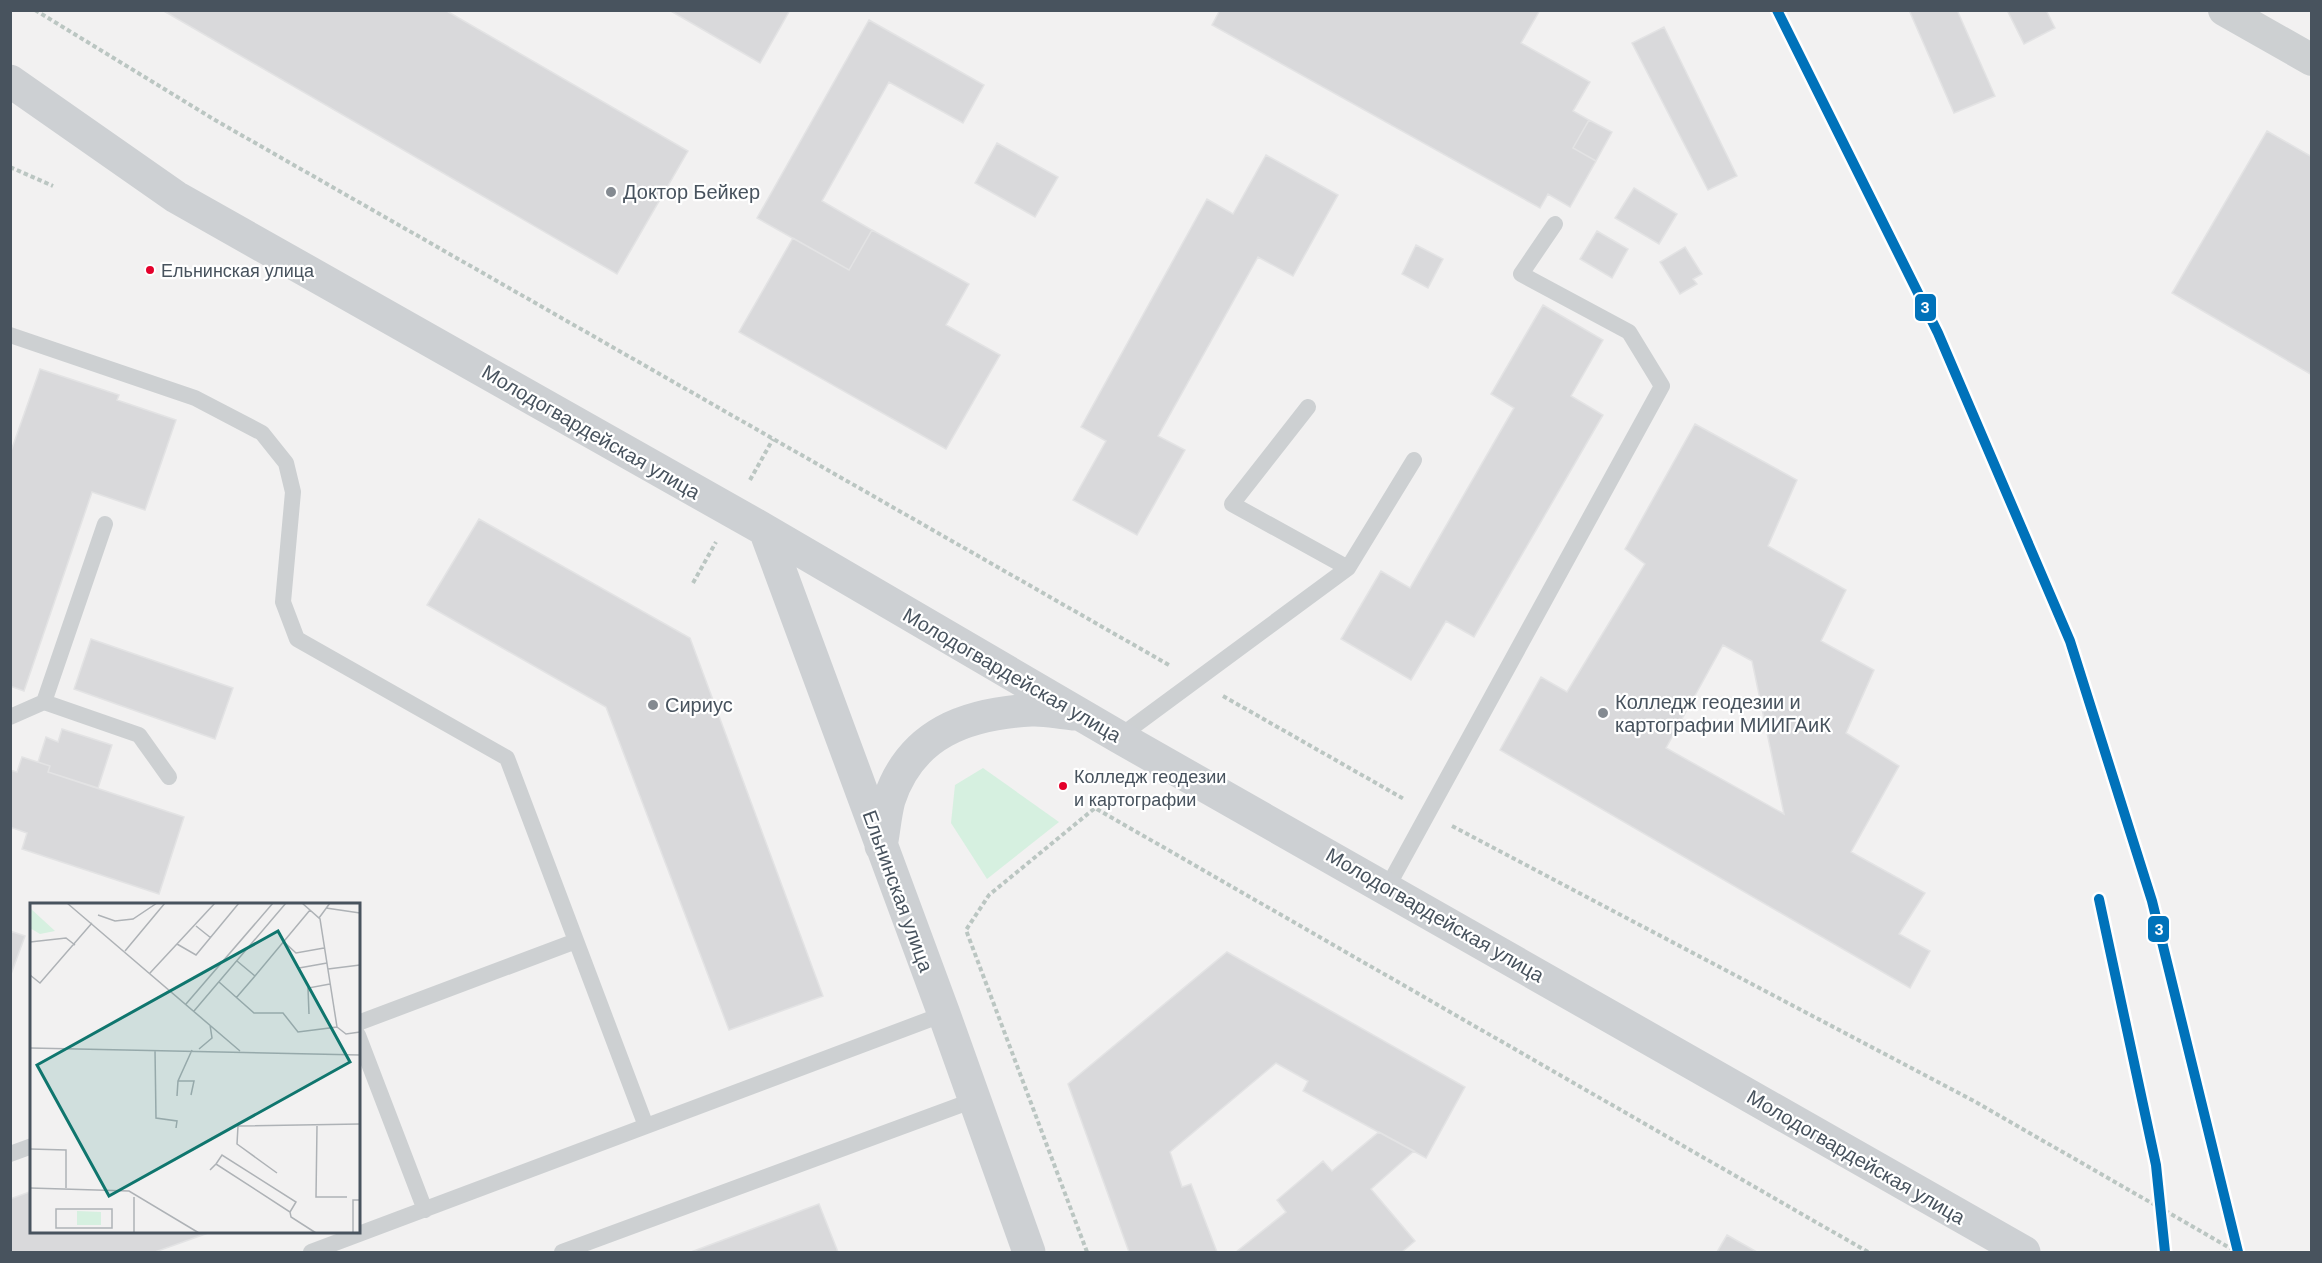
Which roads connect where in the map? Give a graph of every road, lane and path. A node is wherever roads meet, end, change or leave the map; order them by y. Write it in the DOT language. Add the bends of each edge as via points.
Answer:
graph roads {
  1 [pos="35,10"];
  2 [pos="2224,10"];
  3 [pos="2312,60"];
  4 [pos="10,81"];
  5 [pos="215,120"];
  6 [pos="10,167"];
  7 [pos="53,186"];
  8 [pos="1556,224"];
  9 [pos="10,335"];
  10 [pos="1308,407"];
  11 [pos="1414,460"];
  12 [pos="105,524"];
  13 [pos="765,530"];
  14 [pos="1348,568"];
  15 [pos="44,702"];
  16 [pos="1083,716"];
  17 [pos="10,717"];
  18 [pos="1119,737"];
  19 [pos="169,777"];
  20 [pos="881,846"];
  21 [pos="1387,888"];
  22 [pos="576,941"];
  23 [pos="944,1014"];
  24 [pos="360,1022"];
  25 [pos="360,1040"];
  26 [pos="974,1100"];
  27 [pos="646,1126"];
  28 [pos="30,1147"];
  29 [pos="10,1154"];
  30 [pos="425,1210"];
  31 [pos="311,1252"];
  32 [pos="562,1252"];
  33 [pos="1029,1252"];
  34 [pos="1087,1252"];
  35 [pos="1868,1252"];
  36 [pos="2024,1252"];
  1 -- 5 [label="path"];
  2 -- 3 [label="street"];
  4 -- 13 [label="street, Молодогвардейская улица" via="176,197"];
  6 -- 7 [label="path"];
  8 -- 21 [label="lane" via="1521,274 1629,332 1662,386"];
  9 -- 22 [label="lane" via="195,398 261,434 286,463 293,492 283,602 297,639 507,758"];
  10 -- 14 [label="lane" via="1232,504"];
  11 -- 14 [label="lane"];
  12 -- 15 [label="lane"];
  13 -- 16 [label="street, Молодогвардейская улица"];
  13 -- 20 [label="street, Ельнинская улица"];
  14 -- 18 [label="lane"];
  15 -- 17 [label="lane"];
  15 -- 19 [label="lane" via="139,735"];
  16 -- 18 [label="street, Молодогвардейская улица"];
  16 -- 20 [label="street" via="1033,710 990,716 951,726 926,742 905,766 889,801"];
  18 -- 21 [label="street, Молодогвардейская улица"];
  20 -- 23 [label="street, Ельнинская улица"];
  21 -- 36 [label="street, Молодогвардейская улица"];
  22 -- 24 [label="lane"];
  22 -- 27 [label="lane"];
  23 -- 26 [label="street, Ельнинская улица"];
  23 -- 27 [label="lane"];
  25 -- 30 [label="lane"];
  26 -- 32 [label="lane"];
  26 -- 33 [label="street, Ельнинская улица"];
  27 -- 30 [label="lane"];
  28 -- 29 [label="lane"];
  30 -- 31 [label="lane"];
  34 -- 35 [label="path" via="966,930 989,895 1095,808"];
}
